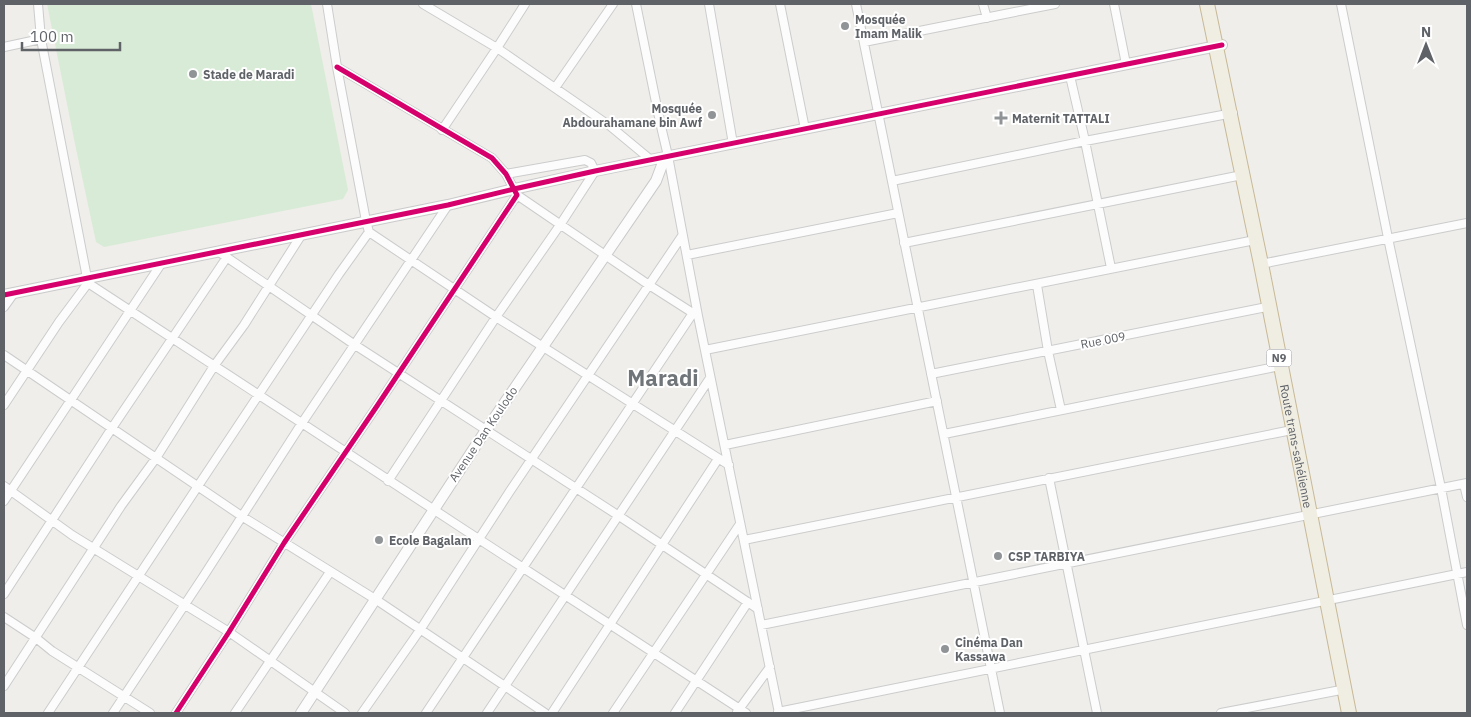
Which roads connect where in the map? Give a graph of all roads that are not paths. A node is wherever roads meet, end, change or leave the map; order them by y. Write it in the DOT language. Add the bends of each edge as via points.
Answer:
graph roads {
  1 [pos="38,4"];
  2 [pos="327,4"];
  3 [pos="423,4"];
  4 [pos="525,4"];
  5 [pos="613,4"];
  6 [pos="636,4"];
  7 [pos="709,4"];
  8 [pos="780,4"];
  9 [pos="856,4"];
  10 [pos="984,4"];
  11 [pos="1055,4"];
  12 [pos="1114,4"];
  13 [pos="1207,4"];
  14 [pos="1214,4"];
  15 [pos="1341,4"];
  16 [pos="435,7"];
  17 [pos="987,18"];
  18 [pos="42,39"];
  19 [pos="864,42"];
  20 [pos="1218,45"];
  21 [pos="4,47"];
  22 [pos="497,48"];
  23 [pos="1126,64"];
  24 [pos="337,67"];
  25 [pos="1070,76"];
  26 [pos="555,88"];
  27 [pos="1232,113"];
  28 [pos="878,114"];
  29 [pos="805,129"];
  30 [pos="442,130"];
  31 [pos="1085,141"];
  32 [pos="733,144"];
  33 [pos="667,157"];
  34 [pos="651,160"];
  35 [pos="595,171"];
  36 [pos="506,174"];
  37 [pos="1242,175"];
  38 [pos="892,182"];
  39 [pos="515,192"];
  40 [pos="1098,204"];
  41 [pos="448,205"];
  42 [pos="898,213"];
  43 [pos="366,221"];
  44 [pos="1467,223"];
  45 [pos="560,225"];
  46 [pos="369,232"];
  47 [pos="302,234"];
  48 [pos="682,236"];
  49 [pos="1388,238"];
  50 [pos="1255,240"];
  51 [pos="904,243"];
  52 [pos="223,255"];
  53 [pos="604,255"];
  54 [pos="687,256"];
  55 [pos="412,261"];
  56 [pos="161,264"];
  57 [pos="1264,264"];
  58 [pos="1111,268"];
  59 [pos="87,280"];
  60 [pos="649,285"];
  61 [pos="1037,285"];
  62 [pos="270,286"];
  63 [pos="454,289"];
  64 [pos="9,294"];
  65 [pos="1272,306"];
  66 [pos="4,307"];
  67 [pos="917,308"];
  68 [pos="130,311"];
  69 [pos="695,314"];
  70 [pos="312,315"];
  71 [pos="496,317"];
  72 [pos="173,338"];
  73 [pos="355,345"];
  74 [pos="542,347"];
  75 [pos="705,350"];
  76 [pos="1048,351"];
  77 [pos="4,354"];
  78 [pos="214,366"];
  79 [pos="1280,366"];
  80 [pos="26,370"];
  81 [pos="399,374"];
  82 [pos="931,374"];
  83 [pos="587,376"];
  84 [pos="710,378"];
  85 [pos="259,395"];
  86 [pos="71,400"];
  87 [pos="441,401"];
  88 [pos="937,401"];
  89 [pos="632,403"];
  90 [pos="4,405"];
  91 [pos="1061,410"];
  92 [pos="302,423"];
  93 [pos="112,428"];
  94 [pos="486,430"];
  95 [pos="1292,430"];
  96 [pos="676,431"];
  97 [pos="944,434"];
  98 [pos="725,445"];
  99 [pos="346,452"];
  100 [pos="156,458"];
  101 [pos="718,459"];
  102 [pos="531,460"];
  103 [pos="728,465"];
  104 [pos="1049,478"];
  105 [pos="388,481"];
  106 [pos="1466,483"];
  107 [pos="198,486"];
  108 [pos="576,488"];
  109 [pos="1441,488"];
  110 [pos="7,489"];
  111 [pos="955,496"];
  112 [pos="1467,497"];
  113 [pos="4,502"];
  114 [pos="433,510"];
  115 [pos="1314,514"];
  116 [pos="619,516"];
  117 [pos="243,517"];
  118 [pos="52,521"];
  119 [pos="740,524"];
  120 [pos="478,540"];
  121 [pos="744,540"];
  122 [pos="284,544"];
  123 [pos="662,545"];
  124 [pos="94,549"];
  125 [pos="1067,564"];
  126 [pos="522,568"];
  127 [pos="330,572"];
  128 [pos="1467,572"];
  129 [pos="706,574"];
  130 [pos="1458,574"];
  131 [pos="139,576"];
  132 [pos="974,582"];
  133 [pos="4,594"];
  134 [pos="565,595"];
  135 [pos="375,600"];
  136 [pos="1331,600"];
  137 [pos="748,602"];
  138 [pos="186,605"];
  139 [pos="758,609"];
  140 [pos="4,617"];
  141 [pos="609,624"];
  142 [pos="1467,625"];
  143 [pos="761,626"];
  144 [pos="420,630"];
  145 [pos="229,632"];
  146 [pos="36,638"];
  147 [pos="1084,650"];
  148 [pos="653,654"];
  149 [pos="463,658"];
  150 [pos="270,661"];
  151 [pos="770,667"];
  152 [pos="78,668"];
  153 [pos="991,669"];
  154 [pos="696,681"];
  155 [pos="4,686"];
  156 [pos="506,686"];
  157 [pos="1347,688"];
  158 [pos="315,693"];
  159 [pos="124,696"];
  160 [pos="740,712"];
  161 [pos="48,713"];
  162 [pos="113,713"];
  163 [pos="150,713"];
  164 [pos="176,713"];
  165 [pos="234,713"];
  166 [pos="301,713"];
  167 [pos="346,713"];
  168 [pos="362,713"];
  169 [pos="426,713"];
  170 [pos="487,713"];
  171 [pos="545,713"];
  172 [pos="552,713"];
  173 [pos="613,713"];
  174 [pos="675,713"];
  175 [pos="778,713"];
  176 [pos="1000,713"];
  177 [pos="1097,713"];
  178 [pos="1221,713"];
  179 [pos="1349,713"];
  180 [pos="1356,713"];
  1 -- 18 [label="street"];
  2 -- 24 [label="street"];
  3 -- 16 [label="street"];
  4 -- 22 [label="street"];
  5 -- 26 [label="street"];
  6 -- 33 [label="street"];
  7 -- 32 [label="street"];
  8 -- 29 [label="street"];
  9 -- 19 [label="street"];
  10 -- 17 [label="street"];
  11 -- 17 [label="street"];
  12 -- 23 [label="street"];
  13 -- 20 [label="highway, Route trans-sahélienne / N9"];
  14 -- 20 [label="highway, Route trans-sahélienne / N9"];
  15 -- 49 [label="street"];
  16 -- 22 [label="street"];
  17 -- 19 [label="street"];
  18 -- 21 [label="street"];
  18 -- 59 [label="street"];
  19 -- 28 [label="street"];
  20 -- 23 [label="street"];
  20 -- 27 [label="highway, Route trans-sahélienne / N9"];
  22 -- 26 [label="street"];
  22 -- 30 [label="street"];
  23 -- 25 [label="street"];
  24 -- 30 [label="street"];
  24 -- 43 [label="street"];
  25 -- 28 [label="street"];
  25 -- 31 [label="street"];
  26 -- 34 [label="street" via="610,126"];
  27 -- 31 [label="street"];
  27 -- 37 [label="highway, Route trans-sahélienne / N9"];
  27 -- 57 [label="highway, Route trans-sahélienne / N9"];
  28 -- 29 [label="street"];
  28 -- 38 [label="street"];
  29 -- 32 [label="street"];
  30 -- 36 [label="street" via="492,158"];
  31 -- 38 [label="street"];
  31 -- 40 [label="street"];
  32 -- 33 [label="street"];
  33 -- 34 [label="street"];
  33 -- 48 [label="street"];
  33 -- 53 [label="street, Avenue Dan Koulodo" via="656,181"];
  34 -- 35 [label="street"];
  35 -- 36 [label="street" via="585,160"];
  35 -- 39 [label="street"];
  35 -- 45 [label="street"];
  36 -- 39 [label="street"];
  37 -- 40 [label="street"];
  37 -- 50 [label="highway, Route trans-sahélienne / N9"];
  38 -- 42 [label="street"];
  39 -- 41 [label="street"];
  39 -- 45 [label="street"];
  39 -- 63 [label="street"];
  40 -- 51 [label="street"];
  40 -- 58 [label="street"];
  41 -- 43 [label="street"];
  41 -- 55 [label="street"];
  42 -- 51 [label="street"];
  42 -- 54 [label="street"];
  43 -- 46 [label="street"];
  43 -- 47 [label="street"];
  44 -- 49 [label="street"];
  45 -- 53 [label="street"];
  45 -- 71 [label="street"];
  46 -- 55 [label="street"];
  46 -- 70 [label="street"];
  47 -- 52 [label="street"];
  47 -- 62 [label="street"];
  48 -- 54 [label="street"];
  48 -- 60 [label="street"];
  49 -- 57 [label="street"];
  49 -- 109 [label="street"];
  50 -- 57 [label="highway, Route trans-sahélienne / N9"];
  50 -- 58 [label="street"];
  51 -- 67 [label="street"];
  52 -- 56 [label="street"];
  52 -- 62 [label="street"];
  52 -- 72 [label="street"];
  53 -- 60 [label="street"];
  53 -- 74 [label="street, Avenue Dan Koulodo"];
  54 -- 69 [label="street"];
  55 -- 63 [label="street"];
  55 -- 73 [label="street"];
  56 -- 59 [label="street"];
  56 -- 68 [label="street"];
  57 -- 65 [label="highway, Route trans-sahélienne / N9"];
  58 -- 61 [label="street"];
  59 -- 64 [label="street"];
  59 -- 68 [label="street"];
  59 -- 80 [label="street"];
  60 -- 69 [label="street"];
  60 -- 83 [label="street"];
  61 -- 67 [label="street"];
  61 -- 76 [label="street"];
  62 -- 70 [label="street"];
  62 -- 78 [label="street"];
  63 -- 71 [label="street"];
  63 -- 81 [label="street"];
  64 -- 66 [label="street"];
  65 -- 76 [label="street, Rue 009"];
  65 -- 79 [label="highway, Route trans-sahélienne / N9"];
  65 -- 115 [label="highway, Route trans-sahélienne / N9"];
  67 -- 75 [label="street"];
  67 -- 82 [label="street"];
  68 -- 72 [label="street"];
  68 -- 86 [label="street"];
  69 -- 75 [label="street"];
  69 -- 89 [label="street"];
  70 -- 73 [label="street"];
  70 -- 85 [label="street"];
  71 -- 74 [label="street"];
  71 -- 87 [label="street"];
  72 -- 78 [label="street"];
  72 -- 93 [label="street"];
  73 -- 81 [label="street"];
  73 -- 92 [label="street"];
  74 -- 83 [label="street"];
  74 -- 94 [label="street, Avenue Dan Koulodo"];
  75 -- 84 [label="street"];
  76 -- 82 [label="street, Rue 009"];
  76 -- 91 [label="street"];
  77 -- 80 [label="street"];
  78 -- 85 [label="street"];
  78 -- 100 [label="street"];
  79 -- 91 [label="street"];
  79 -- 95 [label="highway, Route trans-sahélienne / N9"];
  80 -- 86 [label="street"];
  80 -- 90 [label="street"];
  81 -- 87 [label="street"];
  81 -- 99 [label="street"];
  82 -- 88 [label="street"];
  83 -- 89 [label="street"];
  83 -- 102 [label="street"];
  84 -- 96 [label="street"];
  84 -- 98 [label="street"];
  85 -- 92 [label="street"];
  85 -- 107 [label="street"];
  86 -- 93 [label="street"];
  86 -- 110 [label="street"];
  87 -- 94 [label="street"];
  87 -- 105 [label="street"];
  88 -- 97 [label="street"];
  88 -- 98 [label="street"];
  89 -- 96 [label="street"];
  89 -- 108 [label="street"];
  91 -- 97 [label="street"];
  92 -- 99 [label="street"];
  92 -- 117 [label="street"];
  93 -- 100 [label="street"];
  93 -- 118 [label="street"];
  94 -- 102 [label="street"];
  94 -- 114 [label="street, Avenue Dan Koulodo"];
  95 -- 104 [label="street"];
  95 -- 115 [label="highway, Route trans-sahélienne / N9"];
  96 -- 101 [label="street"];
  96 -- 116 [label="street"];
  97 -- 111 [label="street"];
  98 -- 103 [label="street"];
  99 -- 105 [label="street"];
  99 -- 122 [label="street"];
  100 -- 107 [label="street"];
  100 -- 124 [label="street"];
  101 -- 103 [label="street"];
  101 -- 123 [label="street"];
  102 -- 108 [label="street"];
  102 -- 120 [label="street"];
  103 -- 119 [label="street"];
  104 -- 111 [label="street"];
  104 -- 125 [label="street"];
  105 -- 114 [label="street"];
  106 -- 109 [label="street"];
  106 -- 112 [label="street"];
  107 -- 117 [label="street"];
  107 -- 131 [label="street"];
  108 -- 116 [label="street"];
  108 -- 126 [label="street"];
  109 -- 115 [label="street"];
  109 -- 130 [label="street"];
  110 -- 113 [label="street"];
  110 -- 118 [label="street"];
  111 -- 121 [label="street"];
  111 -- 132 [label="street"];
  114 -- 120 [label="street"];
  114 -- 135 [label="street, Avenue Dan Koulodo"];
  115 -- 125 [label="street"];
  115 -- 136 [label="highway, Route trans-sahélienne / N9"];
  116 -- 123 [label="street"];
  116 -- 134 [label="street"];
  117 -- 122 [label="street"];
  117 -- 138 [label="street"];
  118 -- 124 [label="street"];
  118 -- 133 [label="street"];
  119 -- 121 [label="street"];
  119 -- 129 [label="street"];
  120 -- 126 [label="street"];
  120 -- 144 [label="street"];
  121 -- 139 [label="street"];
  122 -- 127 [label="street"];
  122 -- 145 [label="street"];
  123 -- 129 [label="street"];
  123 -- 141 [label="street"];
  124 -- 131 [label="street"];
  124 -- 146 [label="street"];
  125 -- 132 [label="street"];
  125 -- 147 [label="street"];
  126 -- 134 [label="street"];
  126 -- 149 [label="street"];
  127 -- 135 [label="street"];
  127 -- 150 [label="street"];
  128 -- 130 [label="street"];
  129 -- 137 [label="street"];
  129 -- 148 [label="street"];
  130 -- 136 [label="street"];
  130 -- 142 [label="street"];
  131 -- 138 [label="street"];
  131 -- 152 [label="street"];
  132 -- 143 [label="street"];
  132 -- 153 [label="street"];
  134 -- 141 [label="street"];
  134 -- 156 [label="street"];
  135 -- 144 [label="street"];
  135 -- 158 [label="street, Avenue Dan Koulodo"];
  136 -- 147 [label="street"];
  136 -- 157 [label="highway, Route trans-sahélienne / N9"];
  137 -- 139 [label="street"];
  137 -- 154 [label="street"];
  138 -- 145 [label="street"];
  138 -- 159 [label="street"];
  139 -- 143 [label="street"];
  140 -- 146 [label="street"];
  141 -- 148 [label="street"];
  141 -- 172 [label="street"];
  143 -- 151 [label="street"];
  144 -- 149 [label="street"];
  144 -- 168 [label="street"];
  145 -- 150 [label="street"];
  145 -- 164 [label="street"];
  146 -- 152 [label="street"];
  146 -- 155 [label="street"];
  147 -- 153 [label="street"];
  147 -- 177 [label="street"];
  148 -- 154 [label="street"];
  148 -- 173 [label="street"];
  149 -- 156 [label="street"];
  149 -- 169 [label="street"];
  150 -- 158 [label="street"];
  150 -- 165 [label="street"];
  151 -- 160 [label="street"];
  151 -- 175 [label="street"];
  152 -- 159 [label="street"];
  152 -- 161 [label="street"];
  153 -- 175 [label="street"];
  153 -- 176 [label="street"];
  154 -- 160 [label="street"];
  154 -- 174 [label="street"];
  156 -- 170 [label="street"];
  156 -- 171 [label="street"];
  157 -- 178 [label="street"];
  157 -- 179 [label="highway, Route trans-sahélienne / N9"];
  157 -- 180 [label="highway, Route trans-sahélienne / N9"];
  158 -- 166 [label="street, Avenue Dan Koulodo"];
  158 -- 167 [label="street"];
  159 -- 162 [label="street"];
  159 -- 163 [label="street"];
}
